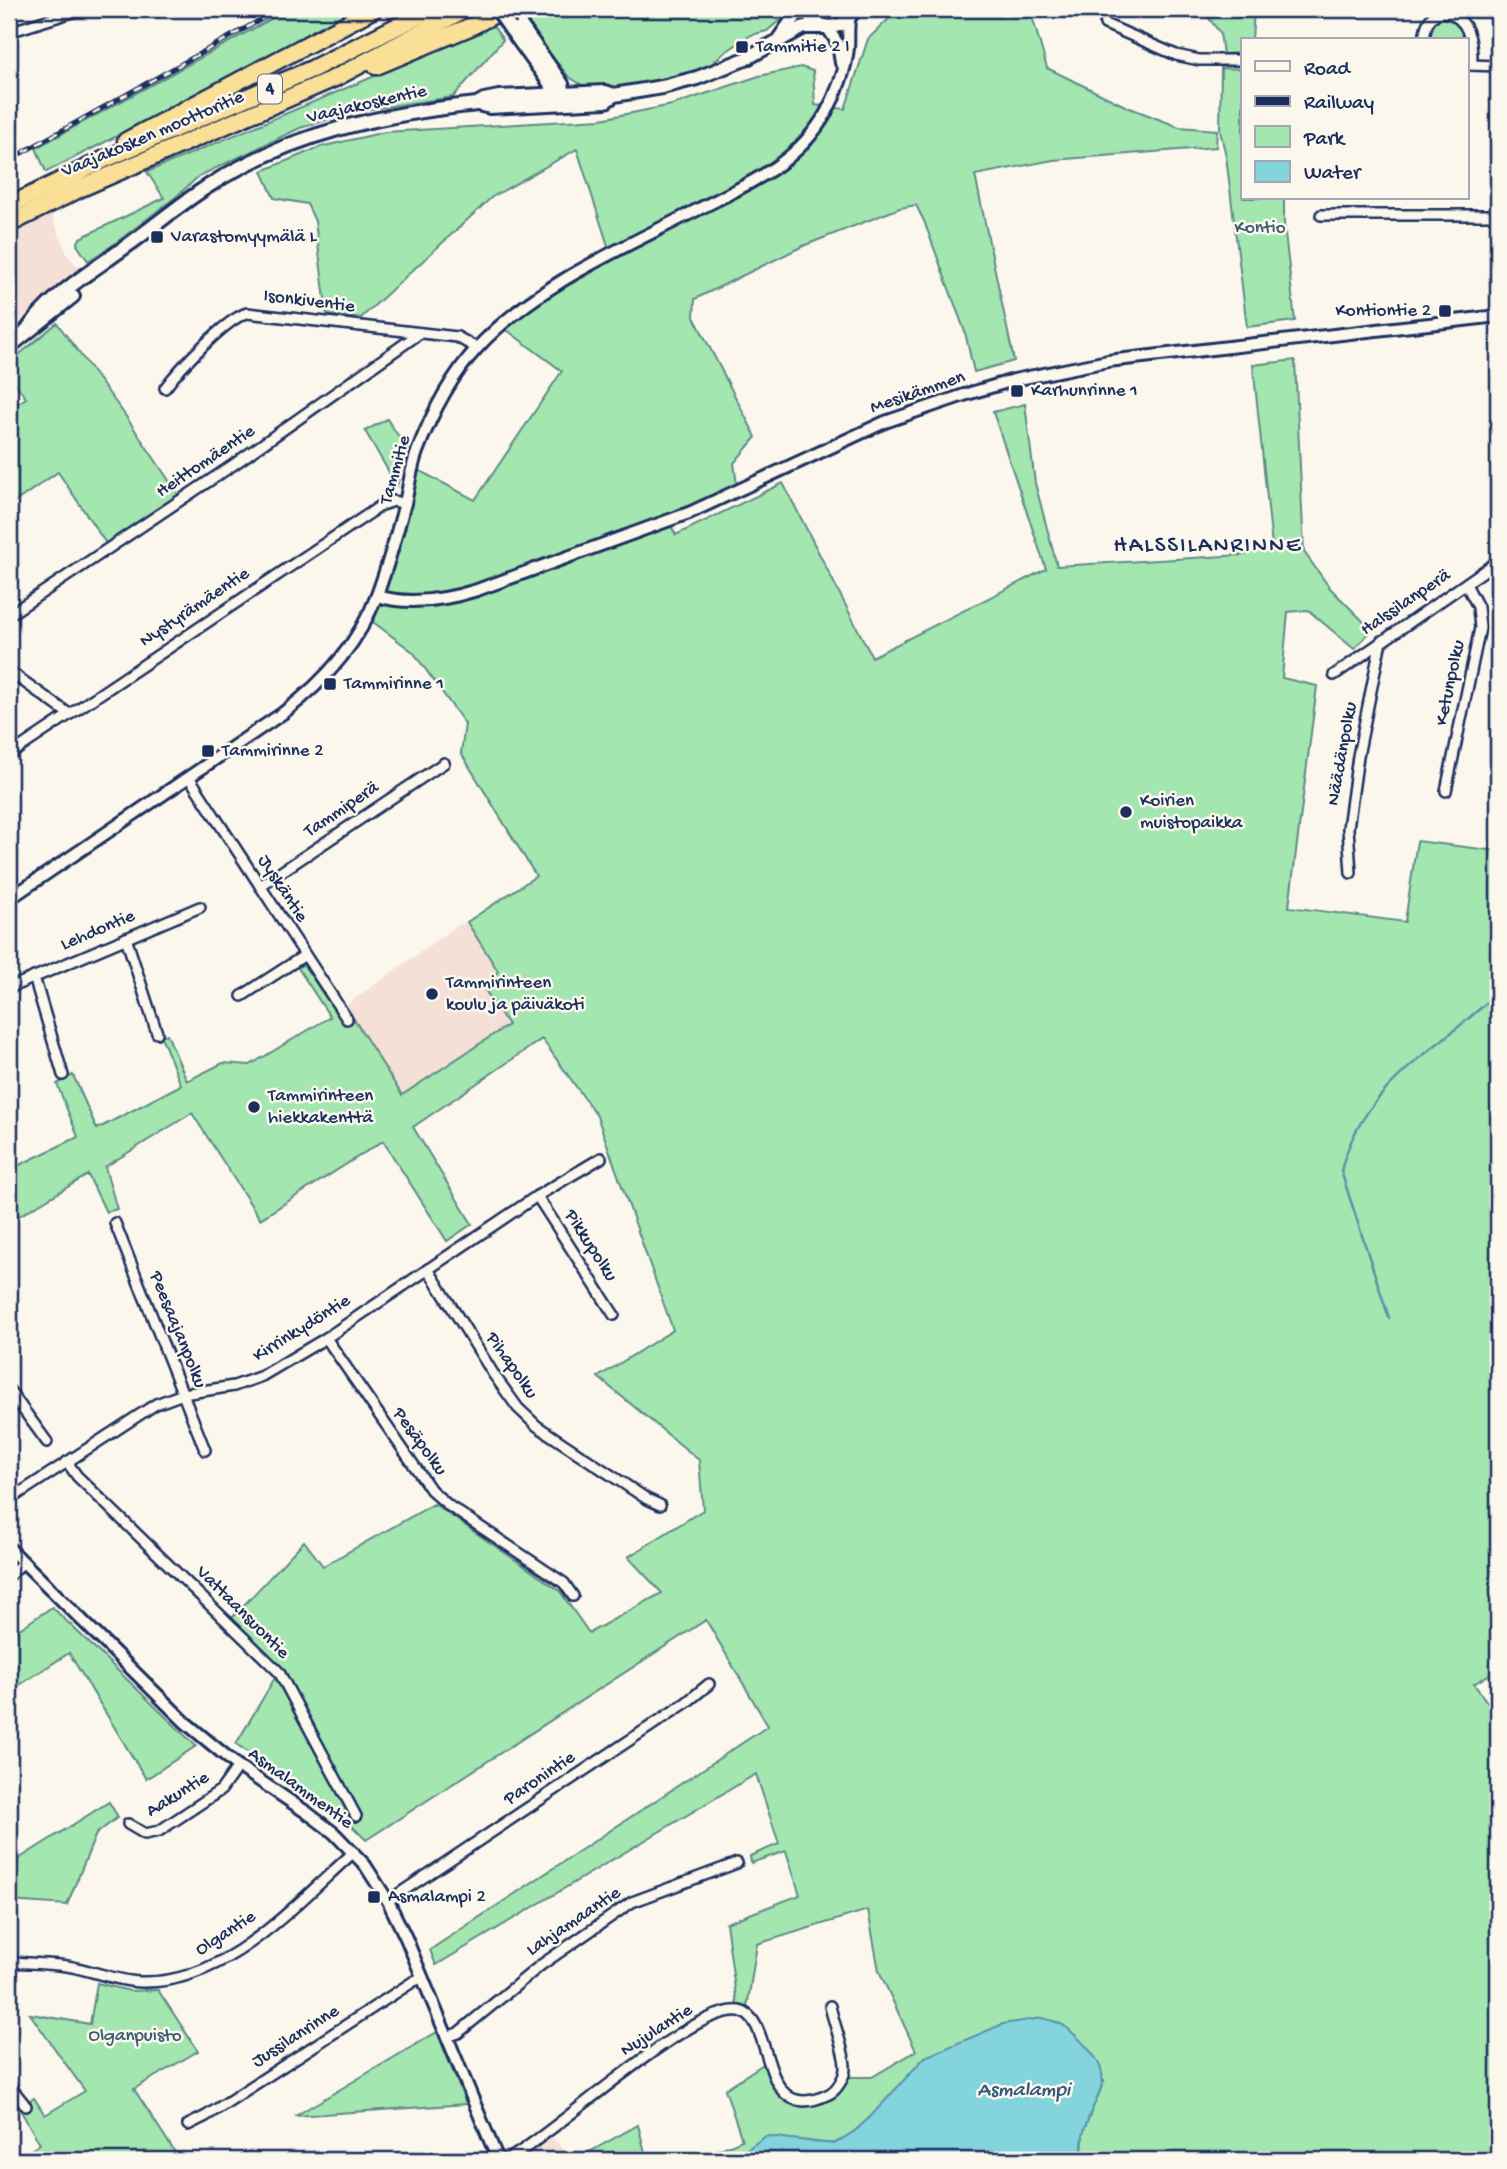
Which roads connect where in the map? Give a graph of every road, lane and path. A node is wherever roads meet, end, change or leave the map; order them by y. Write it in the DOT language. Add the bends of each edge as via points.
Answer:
graph roads {
  1 [pos="82,9"];
  2 [pos="432,9"];
  3 [pos="464,9"];
  4 [pos="497,9"];
  5 [pos="507,9"];
  6 [pos="800,9"];
  7 [pos="806,9"];
  8 [pos="372,10"];
  9 [pos="853,12"];
  10 [pos="1105,24"];
  11 [pos="515,25"];
  12 [pos="826,27"];
  13 [pos="9,32"];
  14 [pos="1424,38"];
  15 [pos="779,39"];
  16 [pos="1241,60"];
  17 [pos="1469,65"];
  18 [pos="1498,66"];
  19 [pos="840,76"];
  20 [pos="337,77"];
  21 [pos="559,97"];
  22 [pos="103,160"];
  23 [pos="9,206"];
  24 [pos="1321,215"];
  25 [pos="1498,215"];
  26 [pos="9,224"];
  27 [pos="1498,316"];
  28 [pos="420,333"];
  29 [pos="9,347"];
  30 [pos="477,348"];
  31 [pos="165,388"];
  32 [pos="405,504"];
  33 [pos="1498,561"];
  34 [pos="1466,584"];
  35 [pos="377,596"];
  36 [pos="9,615"];
  37 [pos="1381,641"];
  38 [pos="9,671"];
  39 [pos="1334,675"];
  40 [pos="69,714"];
  41 [pos="9,755"];
  42 [pos="444,763"];
  43 [pos="189,777"];
  44 [pos="1446,792"];
  45 [pos="1351,873"];
  46 [pos="260,886"];
  47 [pos="9,899"];
  48 [pos="200,907"];
  49 [pos="126,938"];
  50 [pos="305,955"];
  51 [pos="34,977"];
  52 [pos="9,988"];
  53 [pos="242,996"];
  54 [pos="348,1019"];
  55 [pos="157,1033"];
  56 [pos="63,1076"];
  57 [pos="601,1158"];
  58 [pos="537,1196"];
  59 [pos="115,1223"];
  60 [pos="428,1269"];
  61 [pos="614,1315"];
  62 [pos="326,1338"];
  63 [pos="9,1390"];
  64 [pos="183,1394"];
  65 [pos="47,1442"];
  66 [pos="205,1450"];
  67 [pos="67,1462"];
  68 [pos="9,1500"];
  69 [pos="660,1505"];
  70 [pos="9,1548"];
  71 [pos="23,1562"];
  72 [pos="9,1576"];
  73 [pos="573,1596"];
  74 [pos="709,1684"];
  75 [pos="238,1766"];
  76 [pos="356,1816"];
  77 [pos="128,1824"];
  78 [pos="354,1852"];
  79 [pos="737,1863"];
  80 [pos="388,1901"];
  81 [pos="9,1962"];
  82 [pos="422,1978"];
  83 [pos="830,2006"];
  84 [pos="447,2037"];
  85 [pos="9,2085"];
  86 [pos="26,2106"];
  87 [pos="188,2125"];
  88 [pos="498,2160"];
  89 [pos="507,2160"];
  1 -- 13 [label="street"];
  2 -- 22 [label="highway, Vaajakosken moottoritie / 4" via="312,69"];
  3 -- 20 [label="highway, Vaajakosken moottoritie / 4"];
  4 -- 11 [label="main road, bridge"];
  5 -- 11 [label="main road"];
  5 -- 20 [label="highway" via="399,58"];
  6 -- 15 [label="main road, Vaajakoskentie"];
  7 -- 12 [label="main road" via="814,21"];
  8 -- 22 [label="highway" via="159,123"];
  9 -- 12 [label="main road, Vaajakoskentie" via="840,25"];
  9 -- 19 [label="street, Tammitie"];
  10 -- 16 [label="street" via="1176,55"];
  11 -- 21 [label="main road"];
  12 -- 15 [label="main road, Vaajakoskentie" via="809,26"];
  12 -- 19 [label="street, Tammitie" via="838,44"];
  14 -- 17 [label="street" via="1432,18 1452,13 1468,32"];
  15 -- 21 [label="main road, Vaajakoskentie" via="697,78 614,95"];
  17 -- 18 [label="street"];
  19 -- 30 [label="street, Tammitie" via="816,130 787,160 558,284"];
  20 -- 26 [label="highway, Vaajakosken moottoritie / 4"];
  21 -- 29 [label="main road, Vaajakoskentie" via="499,97 374,120 267,153 210,184 88,272 45,307"];
  22 -- 23 [label="highway, Vaajakosken moottoritie / 4"];
  24 -- 25 [label="street"];
  27 -- 35 [label="street, Mesikämmen" via="1108,361 1024,378 885,422 710,504 477,590 434,600"];
  28 -- 30 [label="street, Isonkiventie" via="457,337"];
  28 -- 31 [label="street, Isonkiventie" via="247,313 233,320"];
  28 -- 36 [label="street, Heittomäentie"];
  30 -- 32 [label="street, Tammitie" via="439,403 416,453"];
  32 -- 35 [label="street, Tammitie"];
  32 -- 40 [label="street, Nystyrämäentie" via="382,505"];
  33 -- 34 [label="street, Halssilanperä"];
  34 -- 37 [label="street, Halssilanperä"];
  34 -- 44 [label="street, Ketunpolku" via="1478,607 1480,628"];
  35 -- 43 [label="street, Tammitie" via="340,659 318,684"];
  37 -- 39 [label="street, Halssilanperä"];
  37 -- 45 [label="street, Näädänpolku" via="1348,828"];
  38 -- 40 [label="street"];
  40 -- 41 [label="street, Nystyrämäentie"];
  42 -- 46 [label="street, Tammiperä"];
  43 -- 46 [label="street, Jyskäntie"];
  43 -- 47 [label="street, Tammitie"];
  46 -- 50 [label="street, Jyskäntie"];
  48 -- 49 [label="street, Lehdontie"];
  49 -- 51 [label="street, Lehdontie"];
  49 -- 55 [label="street"];
  50 -- 53 [label="street"];
  50 -- 54 [label="street, Jyskäntie"];
  51 -- 52 [label="street, Lehdontie"];
  51 -- 56 [label="street"];
  57 -- 58 [label="street, Kirrinkydöntie"];
  58 -- 60 [label="street, Kirrinkydöntie"];
  58 -- 61 [label="street, Pikkupolku"];
  59 -- 64 [label="street, Peesaajanpolku"];
  60 -- 62 [label="street, Kirrinkydöntie"];
  60 -- 69 [label="street, Pihapolku" via="518,1408 537,1426"];
  62 -- 64 [label="street, Kirrinkydöntie" via="262,1376 234,1386"];
  62 -- 73 [label="street, Pesäpolku" via="431,1490 564,1583"];
  63 -- 65 [label="street"];
  64 -- 66 [label="street, Peesaajanpolku"];
  64 -- 67 [label="street, Kirrinkydöntie" via="156,1404"];
  67 -- 68 [label="street, Kirrinkydöntie"];
  67 -- 76 [label="street, Vattaansuontie" via="279,1672"];
  70 -- 71 [label="street, Asmalammentie"];
  71 -- 72 [label="street"];
  71 -- 75 [label="street, Asmalammentie" via="186,1723"];
  74 -- 80 [label="street, Paronintie"];
  75 -- 77 [label="street, Aakuntie" via="221,1790 159,1831 145,1833"];
  75 -- 78 [label="street, Asmalammentie" via="309,1814"];
  78 -- 80 [label="street, Asmalammentie"];
  78 -- 81 [label="street, Olgantie" via="265,1931 223,1961 192,1975 141,1982 68,1966"];
  79 -- 84 [label="street, Lahjamaantie" via="632,1902"];
  80 -- 82 [label="street, Asmalammentie"];
  82 -- 84 [label="street, Asmalammentie"];
  82 -- 87 [label="street, Jussilanrinne"];
  83 -- 89 [label="street, Nujulantie" via="845,2068 842,2080 829,2094 810,2099 789,2097 774,2077 757,2025 740,2011 730,2012 704,2020 672,2040"];
  84 -- 88 [label="street, Asmalammentie"];
  85 -- 86 [label="street"];
}
